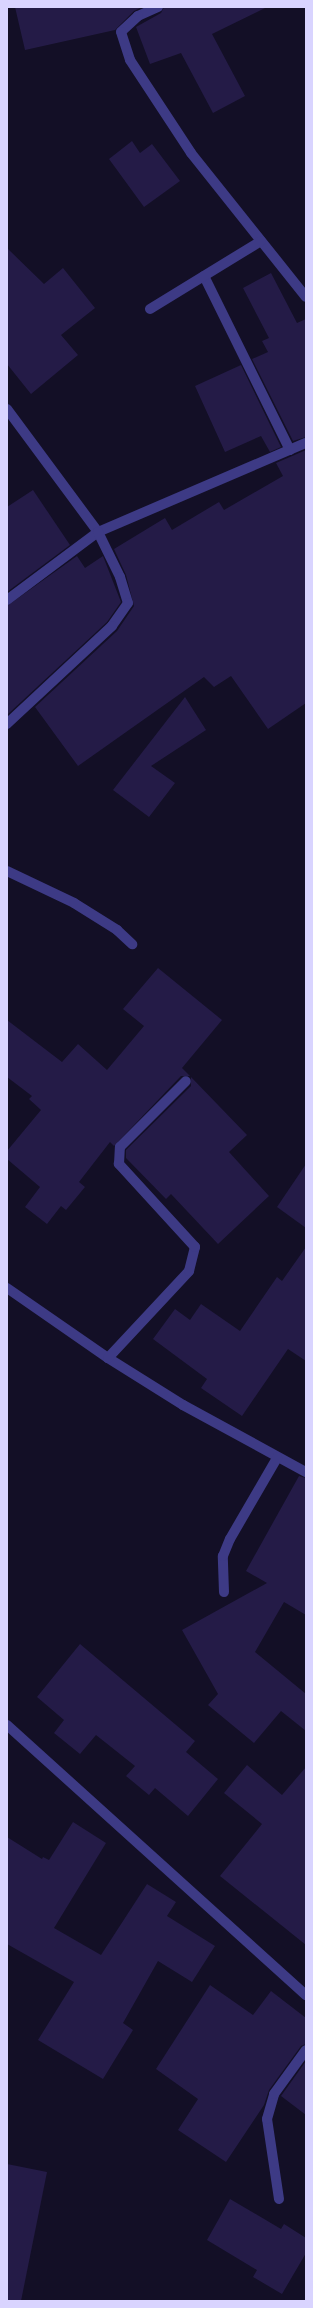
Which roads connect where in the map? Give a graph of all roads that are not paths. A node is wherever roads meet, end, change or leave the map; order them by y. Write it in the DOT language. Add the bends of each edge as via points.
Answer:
graph roads {
  1 [pos="158,7"];
  2 [pos="261,240"];
  3 [pos="204,276"];
  4 [pos="306,297"];
  5 [pos="150,310"];
  6 [pos="7,409"];
  7 [pos="306,443"];
  8 [pos="290,450"];
  9 [pos="98,532"];
  10 [pos="7,600"];
  11 [pos="7,724"];
  12 [pos="7,871"];
  13 [pos="132,944"];
  14 [pos="186,1081"];
  15 [pos="7,1288"];
  16 [pos="108,1358"];
  17 [pos="276,1458"];
  18 [pos="306,1472"];
  19 [pos="224,1592"];
  20 [pos="7,1725"];
  21 [pos="306,1995"];
  22 [pos="306,2050"];
  23 [pos="279,2199"];
  1 -- 2 [label="street" via="138,16 121,32 130,60 191,153"];
  2 -- 3 [label="street"];
  2 -- 4 [label="street"];
  3 -- 5 [label="street"];
  3 -- 8 [label="street"];
  6 -- 9 [label="street"];
  7 -- 8 [label="street"];
  8 -- 9 [label="street"];
  9 -- 10 [label="street"];
  9 -- 11 [label="street" via="120,577 128,603 112,626"];
  12 -- 13 [label="street" via="74,903 117,930"];
  14 -- 16 [label="street" via="120,1148 119,1164 195,1247 188,1271"];
  15 -- 16 [label="street"];
  16 -- 17 [label="street" via="182,1405"];
  17 -- 18 [label="street"];
  17 -- 19 [label="street" via="223,1556"];
  20 -- 21 [label="street"];
  22 -- 23 [label="street" via="274,2094 267,2119"];
}
